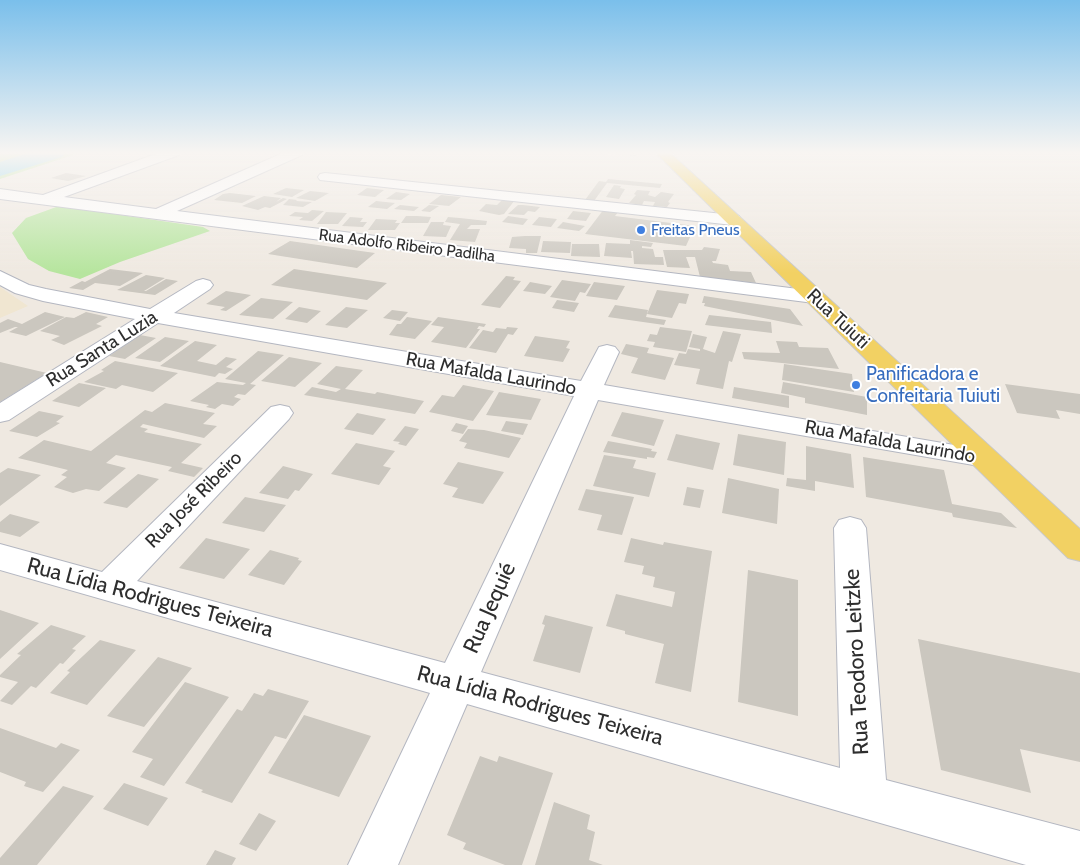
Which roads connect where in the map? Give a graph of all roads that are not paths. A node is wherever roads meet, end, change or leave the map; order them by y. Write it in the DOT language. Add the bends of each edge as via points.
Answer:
graph roads {
  1 [pos="64,192"];
  2 [pos="207,192"];
  3 [pos="477,192"];
  4 [pos="704,192"];
  5 [pos="0,194"];
  6 [pos="43,200"];
  7 [pos="158,214"];
  8 [pos="733,220"];
  9 [pos="0,277"];
  10 [pos="203,285"];
  11 [pos="814,297"];
  12 [pos="154,316"];
  13 [pos="608,352"];
  14 [pos="589,391"];
  15 [pos="280,413"];
  16 [pos="0,414"];
  17 [pos="985,458"];
  18 [pos="850,528"];
  19 [pos="1080,549"];
  20 [pos="0,557"];
  21 [pos="109,587"];
  22 [pos="456,683"];
  23 [pos="864,796"];
  24 [pos="1080,856"];
  25 [pos="373,865"];
  1 -- 6 [label="street"];
  2 -- 7 [label="street"];
  3 -- 8 [label="street"];
  4 -- 8 [label="main road, Rua Tuiuti"];
  5 -- 6 [label="street, Rua Adolfo Ribeiro Padilha"];
  6 -- 7 [label="street, Rua Adolfo Ribeiro Padilha"];
  7 -- 11 [label="street, Rua Adolfo Ribeiro Padilha"];
  8 -- 11 [label="main road, Rua Tuiuti"];
  9 -- 12 [label="street, Rua Mafalda Laurindo" via="43,295"];
  10 -- 12 [label="street, Rua Santa Luzia"];
  11 -- 17 [label="main road, Rua Tuiuti"];
  12 -- 14 [label="street, Rua Mafalda Laurindo"];
  12 -- 16 [label="street, Rua Santa Luzia"];
  13 -- 14 [label="street, Rua Jequié"];
  14 -- 17 [label="street, Rua Mafalda Laurindo"];
  14 -- 22 [label="street, Rua Jequié"];
  15 -- 21 [label="street, Rua José Ribeiro"];
  17 -- 19 [label="main road, Rua Tuiuti"];
  18 -- 23 [label="street, Rua Teodoro Leitzke"];
  20 -- 21 [label="street, Rua Lídia Rodrigues Teixeira"];
  21 -- 22 [label="street, Rua Lídia Rodrigues Teixeira"];
  22 -- 23 [label="street, Rua Lídia Rodrigues Teixeira"];
  22 -- 25 [label="street, Rua Jequié"];
  23 -- 24 [label="street, Rua Lídia Rodrigues Teixeira"];
}
